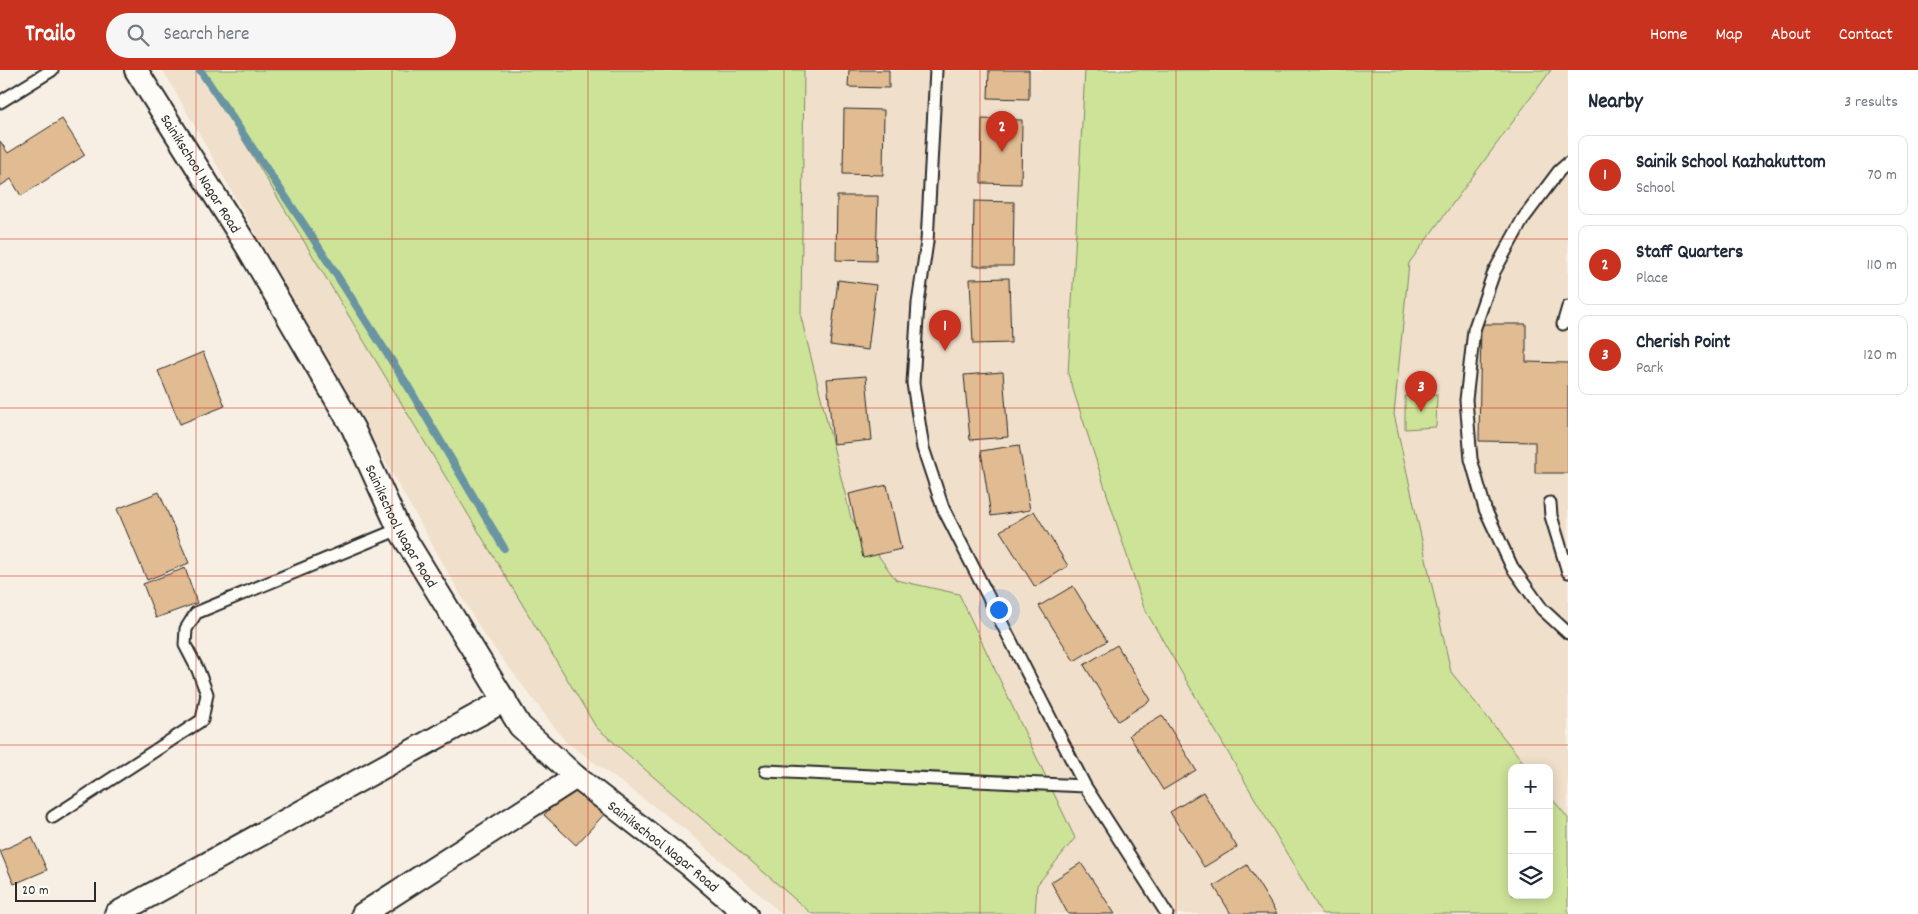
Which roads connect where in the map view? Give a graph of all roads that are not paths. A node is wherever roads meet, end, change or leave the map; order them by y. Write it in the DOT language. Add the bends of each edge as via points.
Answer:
graph roads {
  1 [pos="52,70"];
  2 [pos="136,70"];
  3 [pos="936,70"];
  4 [pos="0,102"];
  5 [pos="1568,163"];
  6 [pos="1568,307"];
  7 [pos="1563,324"];
  8 [pos="1550,503"];
  9 [pos="399,529"];
  10 [pos="1568,572"];
  11 [pos="1568,633"];
  12 [pos="504,700"];
  13 [pos="766,771"];
  14 [pos="576,777"];
  15 [pos="1085,786"];
  16 [pos="53,817"];
  17 [pos="116,914"];
  18 [pos="363,914"];
  19 [pos="746,914"];
  20 [pos="1167,914"];
  1 -- 4 [label="lane"];
  2 -- 9 [label="street, Sainikschool Nagar Road" via="248,248 348,419"];
  3 -- 15 [label="lane" via="928,242 918,303 913,383 924,448 942,508"];
  5 -- 11 [label="lane" via="1523,219 1494,272 1474,330 1466,400 1471,459 1485,509 1512,567 1542,609"];
  6 -- 7 [label="lane"];
  8 -- 10 [label="lane"];
  9 -- 12 [label="street, Sainikschool Nagar Road"];
  9 -- 16 [label="lane" via="196,613 186,629 184,644 207,694 202,720"];
  12 -- 14 [label="street, Sainikschool Nagar Road" via="520,726"];
  12 -- 17 [label="street"];
  13 -- 15 [label="lane"];
  14 -- 18 [label="street"];
  14 -- 19 [label="street, Sainikschool Nagar Road" via="687,863"];
  15 -- 20 [label="lane"];
}
